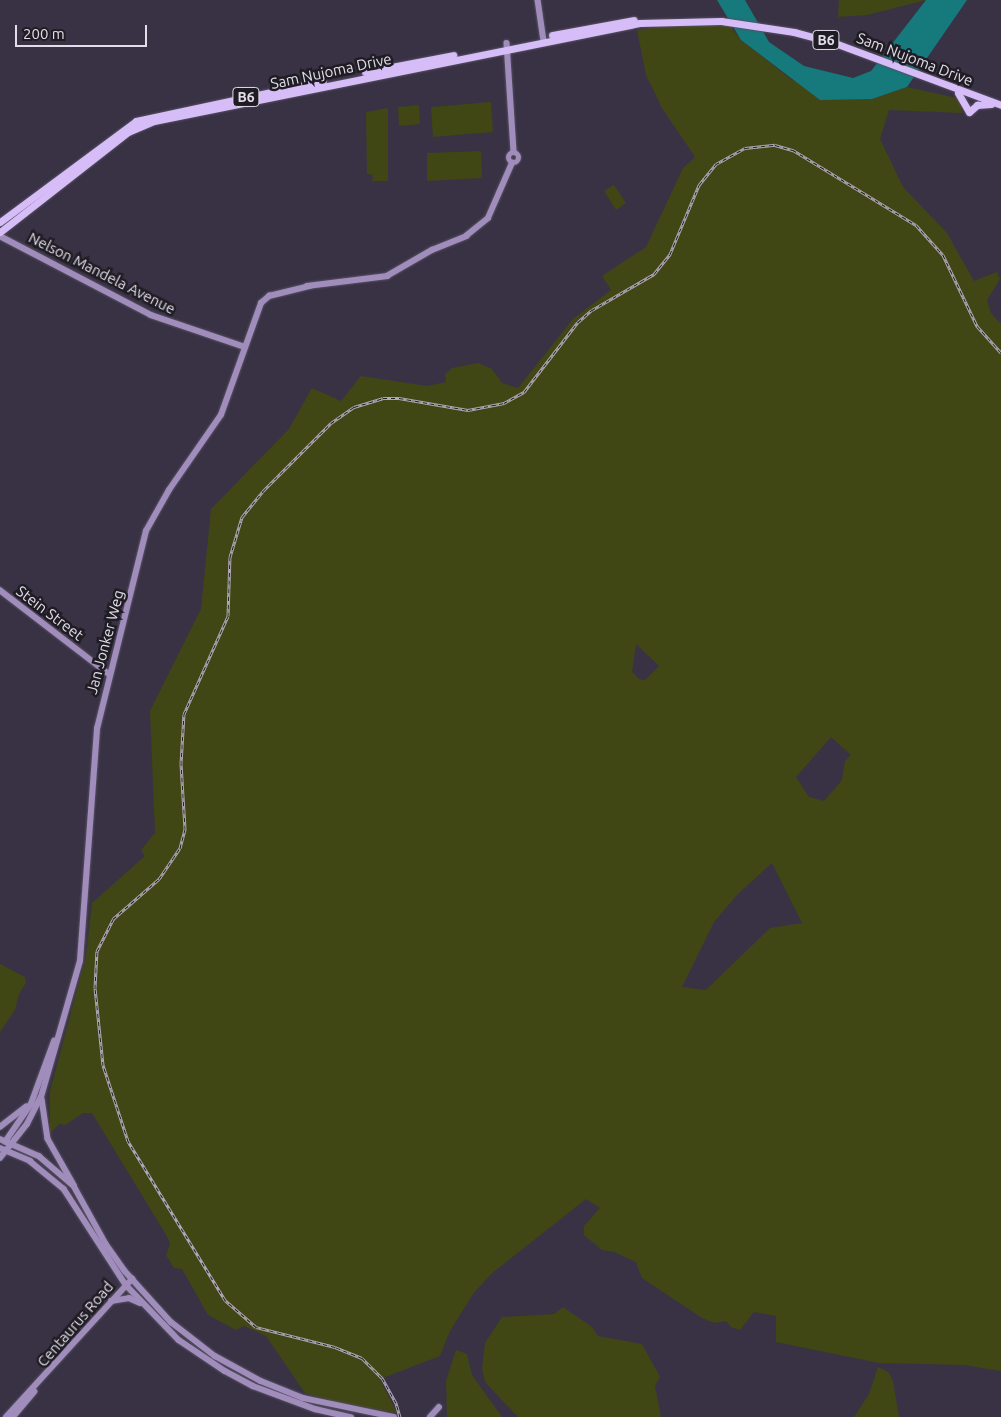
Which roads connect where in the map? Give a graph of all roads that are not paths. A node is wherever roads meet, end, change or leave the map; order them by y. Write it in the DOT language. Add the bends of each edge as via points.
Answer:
graph roads {
  1 [pos="538,0"];
  2 [pos="544,39"];
  3 [pos="508,46"];
  4 [pos="946,86"];
  5 [pos="1000,104"];
  6 [pos="12,212"];
  7 [pos="0,217"];
  8 [pos="0,222"];
  9 [pos="1,234"];
  10 [pos="245,347"];
  11 [pos="0,590"];
  12 [pos="109,674"];
  13 [pos="59,1032"];
  14 [pos="35,1094"];
  15 [pos="42,1097"];
  16 [pos="0,1127"];
  17 [pos="3,1140"];
  18 [pos="14,1143"];
  19 [pos="0,1148"];
  20 [pos="7,1151"];
  21 [pos="0,1158"];
  22 [pos="74,1186"];
  23 [pos="132,1279"];
  24 [pos="126,1285"];
  25 [pos="110,1302"];
  26 [pos="142,1304"];
  27 [pos="37,1386"];
  28 [pos="439,1407"];
  29 [pos="6,1417"];
  30 [pos="13,1417"];
  31 [pos="351,1417"];
  32 [pos="393,1417"];
  33 [pos="430,1417"];
  1 -- 2 [label="main road"];
  2 -- 3 [label="highway, Sam Nujoma Drive / B6"];
  2 -- 4 [label="highway, Sam Nujoma Drive / B6" via="638,19 669,17 721,21 819,38"];
  3 -- 6 [label="highway, Sam Nujoma Drive / B6" via="136,120"];
  3 -- 9 [label="highway, Sam Nujoma Drive / B6" via="139,126"];
  3 -- 10 [label="main road, Jan Jonker Weg" via="514,152 519,160 512,163 494,208 474,231 387,276 310,286 276,295 261,303"];
  4 -- 5 [label="highway, Sam Nujoma Drive / B6"];
  4 -- 5 [label="highway" via="962,96 969,112 980,105"];
  6 -- 7 [label="highway"];
  6 -- 8 [label="highway, Sam Nujoma Drive / B6"];
  9 -- 10 [label="main road, Nelson Mandela Avenue" via="151,315"];
  10 -- 12 [label="main road, Jan Jonker Weg" via="220,415 149,524"];
  11 -- 12 [label="main road, Stein Street"];
  12 -- 13 [label="main road, Jan Jonker Weg" via="97,729 82,953"];
  13 -- 14 [label="main road, Jan Jonker Weg"];
  13 -- 15 [label="main road, Jan Jonker Weg"];
  14 -- 16 [label="main road" via="22,1112"];
  14 -- 17 [label="main road, Jan Jonker Weg"];
  15 -- 18 [label="main road, Jan Jonker Weg"];
  15 -- 22 [label="main road" via="45,1131"];
  17 -- 18 [label="main road"];
  17 -- 19 [label="main road, Jan Jonker Weg"];
  18 -- 20 [label="main road, Jan Jonker Weg"];
  18 -- 22 [label="main road" via="52,1165"];
  19 -- 20 [label="main road"];
  20 -- 21 [label="main road, Jan Jonker Weg"];
  20 -- 24 [label="main road" via="30,1161 64,1189"];
  22 -- 23 [label="main road" via="106,1244"];
  23 -- 24 [label="main road, Centaurus Road"];
  23 -- 32 [label="main road" via="188,1336 261,1381 309,1400"];
  24 -- 25 [label="main road, Centaurus Road"];
  24 -- 26 [label="main road"];
  25 -- 26 [label="main road" via="129,1298"];
  25 -- 27 [label="main road, Centaurus Road"];
  26 -- 31 [label="main road" via="179,1340 225,1371 276,1396"];
  27 -- 29 [label="main road, Centaurus Road"];
  27 -- 30 [label="main road, Centaurus Road"];
  28 -- 33 [label="main road"];
}
